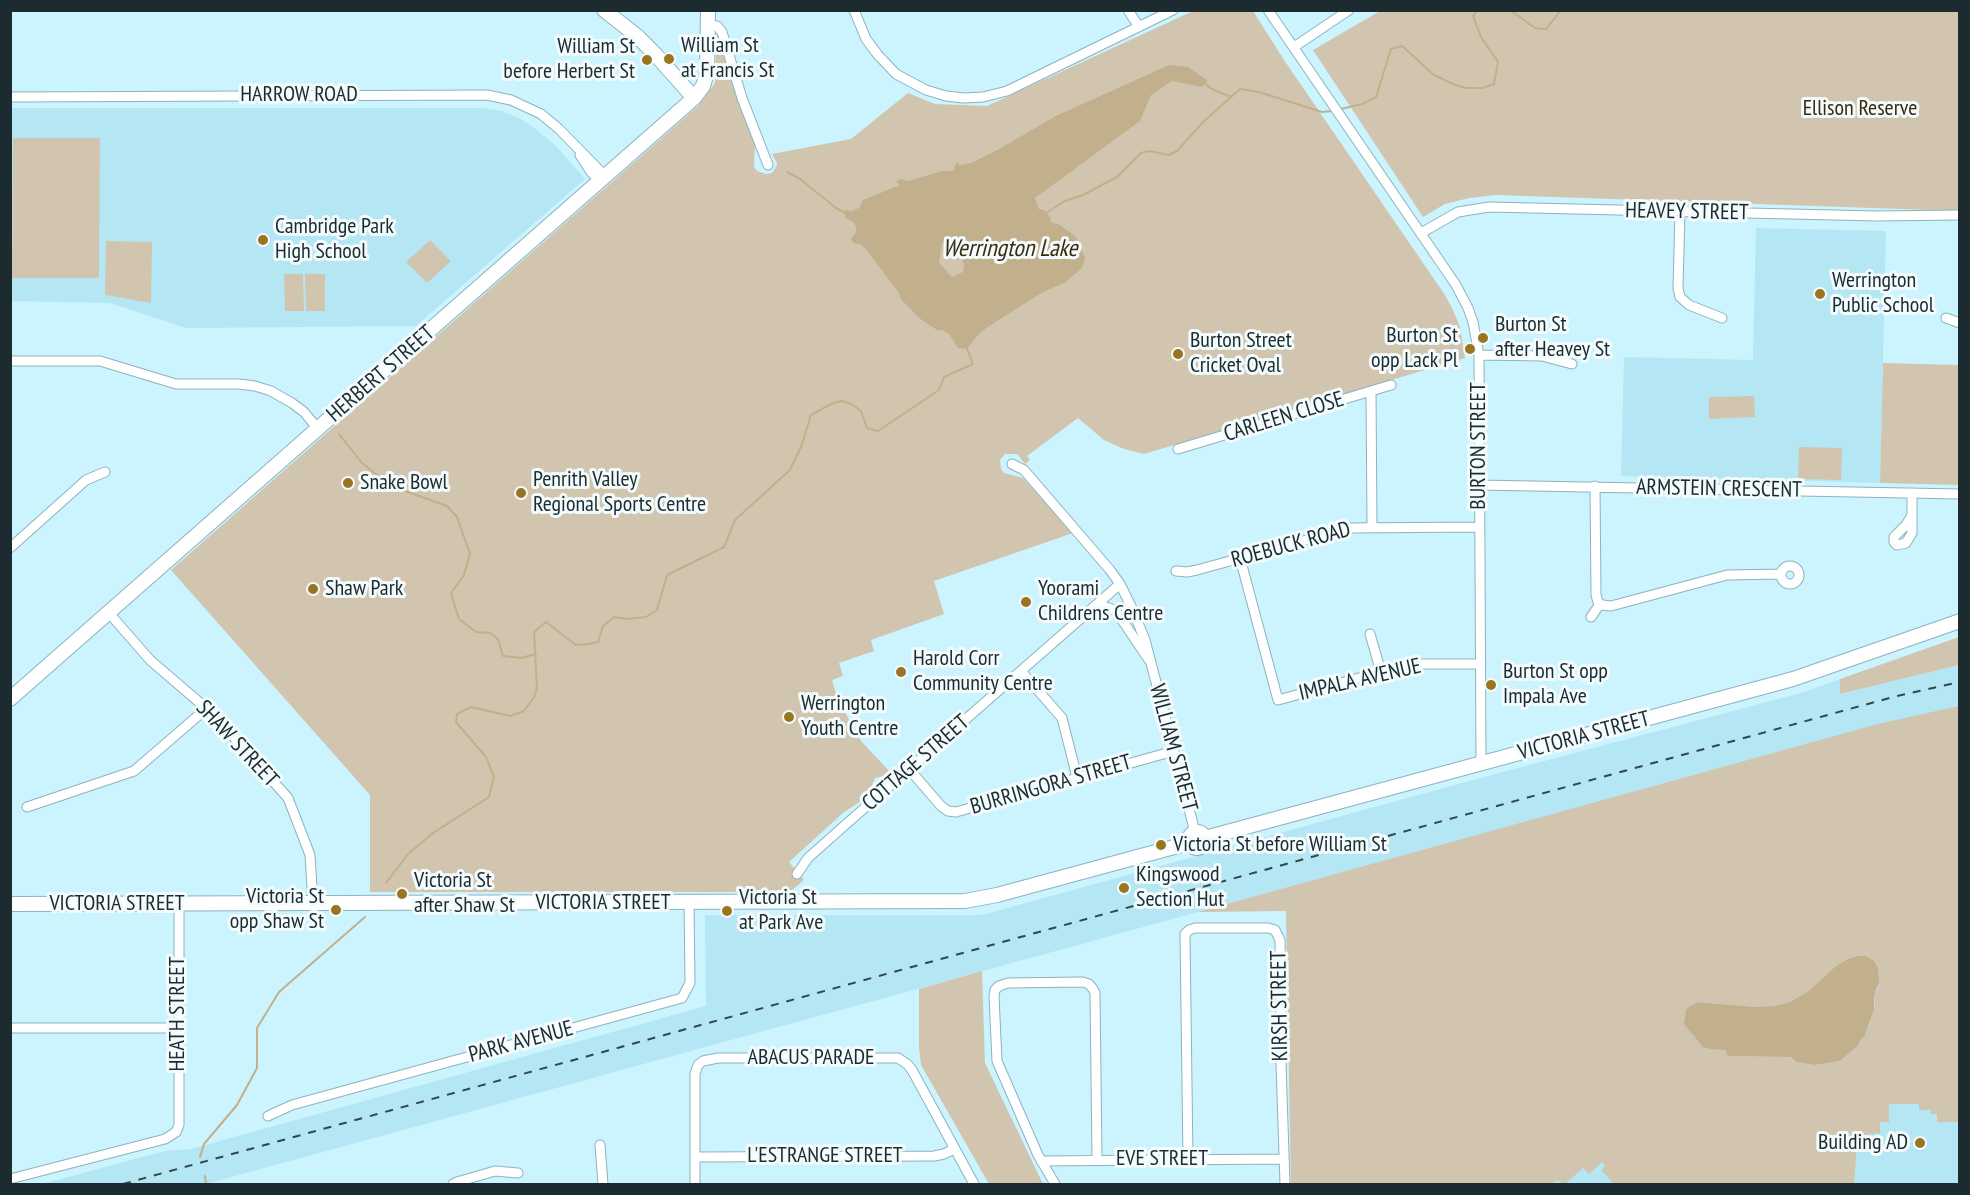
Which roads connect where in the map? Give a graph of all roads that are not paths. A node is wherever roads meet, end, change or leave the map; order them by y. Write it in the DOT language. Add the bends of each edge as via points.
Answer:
graph roads {
  1 [pos="604,10"];
  2 [pos="708,10"];
  3 [pos="854,10"];
  4 [pos="1128,10"];
  5 [pos="1173,10"];
  6 [pos="1268,10"];
  7 [pos="1349,10"];
  8 [pos="708,26"];
  9 [pos="1139,27"];
  10 [pos="1294,47"];
  11 [pos="10,97"];
  12 [pos="694,99"];
  13 [pos="768,165"];
  14 [pos="602,178"];
  15 [pos="1680,212"];
  16 [pos="1959,215"];
  17 [pos="1421,233"];
  18 [pos="1722,318"];
  19 [pos="1946,318"];
  20 [pos="1959,323"];
  21 [pos="1479,355"];
  22 [pos="10,361"];
  23 [pos="1572,364"];
  24 [pos="1391,385"];
  25 [pos="1371,391"];
  26 [pos="318,429"];
  27 [pos="1178,449"];
  28 [pos="1012,464"];
  29 [pos="105,472"];
  30 [pos="1478,485"];
  31 [pos="1595,486"];
  32 [pos="1912,493"];
  33 [pos="1959,494"];
  34 [pos="1912,515"];
  35 [pos="1371,526"];
  36 [pos="1479,527"];
  37 [pos="10,548"];
  38 [pos="1240,558"];
  39 [pos="1176,571"];
  40 [pos="1781,574"];
  41 [pos="1120,584"];
  42 [pos="1600,604"];
  43 [pos="1092,609"];
  44 [pos="109,613"];
  45 [pos="1591,617"];
  46 [pos="1959,621"];
  47 [pos="1370,634"];
  48 [pos="1152,664"];
  49 [pos="1481,664"];
  50 [pos="1021,671"];
  51 [pos="1381,672"];
  52 [pos="12,696"];
  53 [pos="207,708"];
  54 [pos="1174,751"];
  55 [pos="1481,763"];
  56 [pos="910,770"];
  57 [pos="1077,777"];
  58 [pos="27,807"];
  59 [pos="1196,838"];
  60 [pos="797,874"];
  61 [pos="10,903"];
  62 [pos="313,903"];
  63 [pos="689,903"];
  64 [pos="178,904"];
  65 [pos="10,1028"];
  66 [pos="178,1028"];
  67 [pos="268,1116"];
  68 [pos="600,1145"];
  69 [pos="954,1149"];
  70 [pos="695,1157"];
  71 [pos="1284,1158"];
  72 [pos="1097,1159"];
  73 [pos="1188,1159"];
  74 [pos="1041,1161"];
  75 [pos="518,1173"];
  76 [pos="10,1179"];
  77 [pos="453,1185"];
  78 [pos="603,1185"];
  79 [pos="695,1185"];
  80 [pos="975,1185"];
  81 [pos="1055,1185"];
  82 [pos="1285,1185"];
  1 -- 12 [label="street" via="637,36"];
  2 -- 8 [label="street, HERBERT STREET"];
  3 -- 9 [label="street" via="871,46 896,74 926,90 964,98 1007,92"];
  4 -- 9 [label="street"];
  5 -- 9 [label="street"];
  6 -- 10 [label="street, BURTON STREET"];
  7 -- 10 [label="street"];
  8 -- 12 [label="street, HERBERT STREET" via="706,78"];
  8 -- 13 [label="street" via="717,26 722,32"];
  10 -- 17 [label="street, BURTON STREET"];
  11 -- 14 [label="street, HARROW ROAD" via="487,95 533,109 552,123 572,143 591,172"];
  12 -- 14 [label="street, HERBERT STREET"];
  14 -- 26 [label="street, HERBERT STREET"];
  15 -- 16 [label="street, HEAVEY STREET"];
  15 -- 17 [label="street, HEAVEY STREET" via="1478,208 1453,214"];
  15 -- 18 [label="street" via="1680,297 1689,305"];
  17 -- 21 [label="street, BURTON STREET" via="1463,297"];
  19 -- 20 [label="street"];
  21 -- 23 [label="street" via="1542,356"];
  21 -- 30 [label="street, BURTON STREET"];
  22 -- 26 [label="street" via="100,361 176,384 255,386 292,403"];
  24 -- 25 [label="street, CARLEEN CLOSE"];
  25 -- 27 [label="street, CARLEEN CLOSE"];
  25 -- 35 [label="street"];
  26 -- 44 [label="street, HERBERT STREET"];
  28 -- 41 [label="street, WILLIAM STREET" via="1024,470"];
  29 -- 37 [label="street" via="86,480"];
  30 -- 31 [label="street, ARMSTEIN CRESCENT"];
  30 -- 36 [label="street, BURTON STREET"];
  31 -- 32 [label="street, ARMSTEIN CRESCENT"];
  31 -- 42 [label="street" via="1596,595"];
  32 -- 33 [label="street, ARMSTEIN CRESCENT"];
  32 -- 34 [label="street"];
  35 -- 36 [label="street, ROEBUCK ROAD"];
  35 -- 38 [label="street, ROEBUCK ROAD"];
  36 -- 49 [label="street, BURTON STREET"];
  38 -- 39 [label="street, ROEBUCK ROAD" via="1197,570"];
  38 -- 51 [label="street, IMPALA AVENUE" via="1278,700"];
  40 -- 42 [label="street" via="1727,575 1611,606"];
  41 -- 43 [label="street, COTTAGE STREET"];
  41 -- 48 [label="street, WILLIAM STREET"];
  42 -- 45 [label="street"];
  43 -- 48 [label="street, WILLIAM STREET" via="1106,607 1116,611"];
  43 -- 50 [label="street, COTTAGE STREET"];
  44 -- 52 [label="street, HERBERT STREET"];
  44 -- 53 [label="street, SHAW STREET" via="150,660"];
  46 -- 55 [label="street, VICTORIA STREET" via="1793,679"];
  47 -- 51 [label="street"];
  48 -- 54 [label="street, WILLIAM STREET"];
  49 -- 51 [label="street, IMPALA AVENUE" via="1417,663"];
  49 -- 55 [label="street, BURTON STREET"];
  50 -- 56 [label="street, COTTAGE STREET"];
  50 -- 57 [label="street" via="1062,718"];
  53 -- 58 [label="street" via="134,771"];
  53 -- 62 [label="street, SHAW STREET" via="290,802 310,855"];
  54 -- 57 [label="street, BURRINGORA STREET"];
  54 -- 59 [label="street, WILLIAM STREET"];
  55 -- 59 [label="street, VICTORIA STREET"];
  56 -- 57 [label="street, BURRINGORA STREET" via="940,806 956,812"];
  56 -- 60 [label="street, COTTAGE STREET" via="808,858"];
  59 -- 63 [label="street, VICTORIA STREET" via="965,901"];
  61 -- 64 [label="street, VICTORIA STREET"];
  62 -- 63 [label="street, VICTORIA STREET"];
  62 -- 64 [label="street, VICTORIA STREET"];
  63 -- 67 [label="street, PARK AVENUE" via="690,983 682,998 292,1105"];
  64 -- 66 [label="street, HEATH STREET"];
  65 -- 66 [label="street"];
  66 -- 76 [label="street, HEATH STREET" via="176,1132 165,1139"];
  68 -- 78 [label="street"];
  69 -- 70 [label="street, L'ESTRANGE STREET" via="934,1156"];
  69 -- 70 [label="street, ABACUS PARADE" via="912,1070 898,1058 718,1058 702,1061 695,1074"];
  69 -- 80 [label="street, ABACUS PARADE"];
  70 -- 79 [label="street, ABACUS PARADE"];
  71 -- 73 [label="street, EVE STREET"];
  71 -- 73 [label="street, KIRSH STREET" via="1280,940 1275,930 1264,928 1195,928 1185,934"];
  71 -- 82 [label="street, KIRSH STREET"];
  72 -- 73 [label="street, EVE STREET"];
  72 -- 74 [label="street, EVE STREET"];
  72 -- 74 [label="street" via="1093,988 1082,982 1005,984 994,993 997,1061"];
  74 -- 81 [label="street"];
  75 -- 77 [label="street" via="495,1171"];
}
